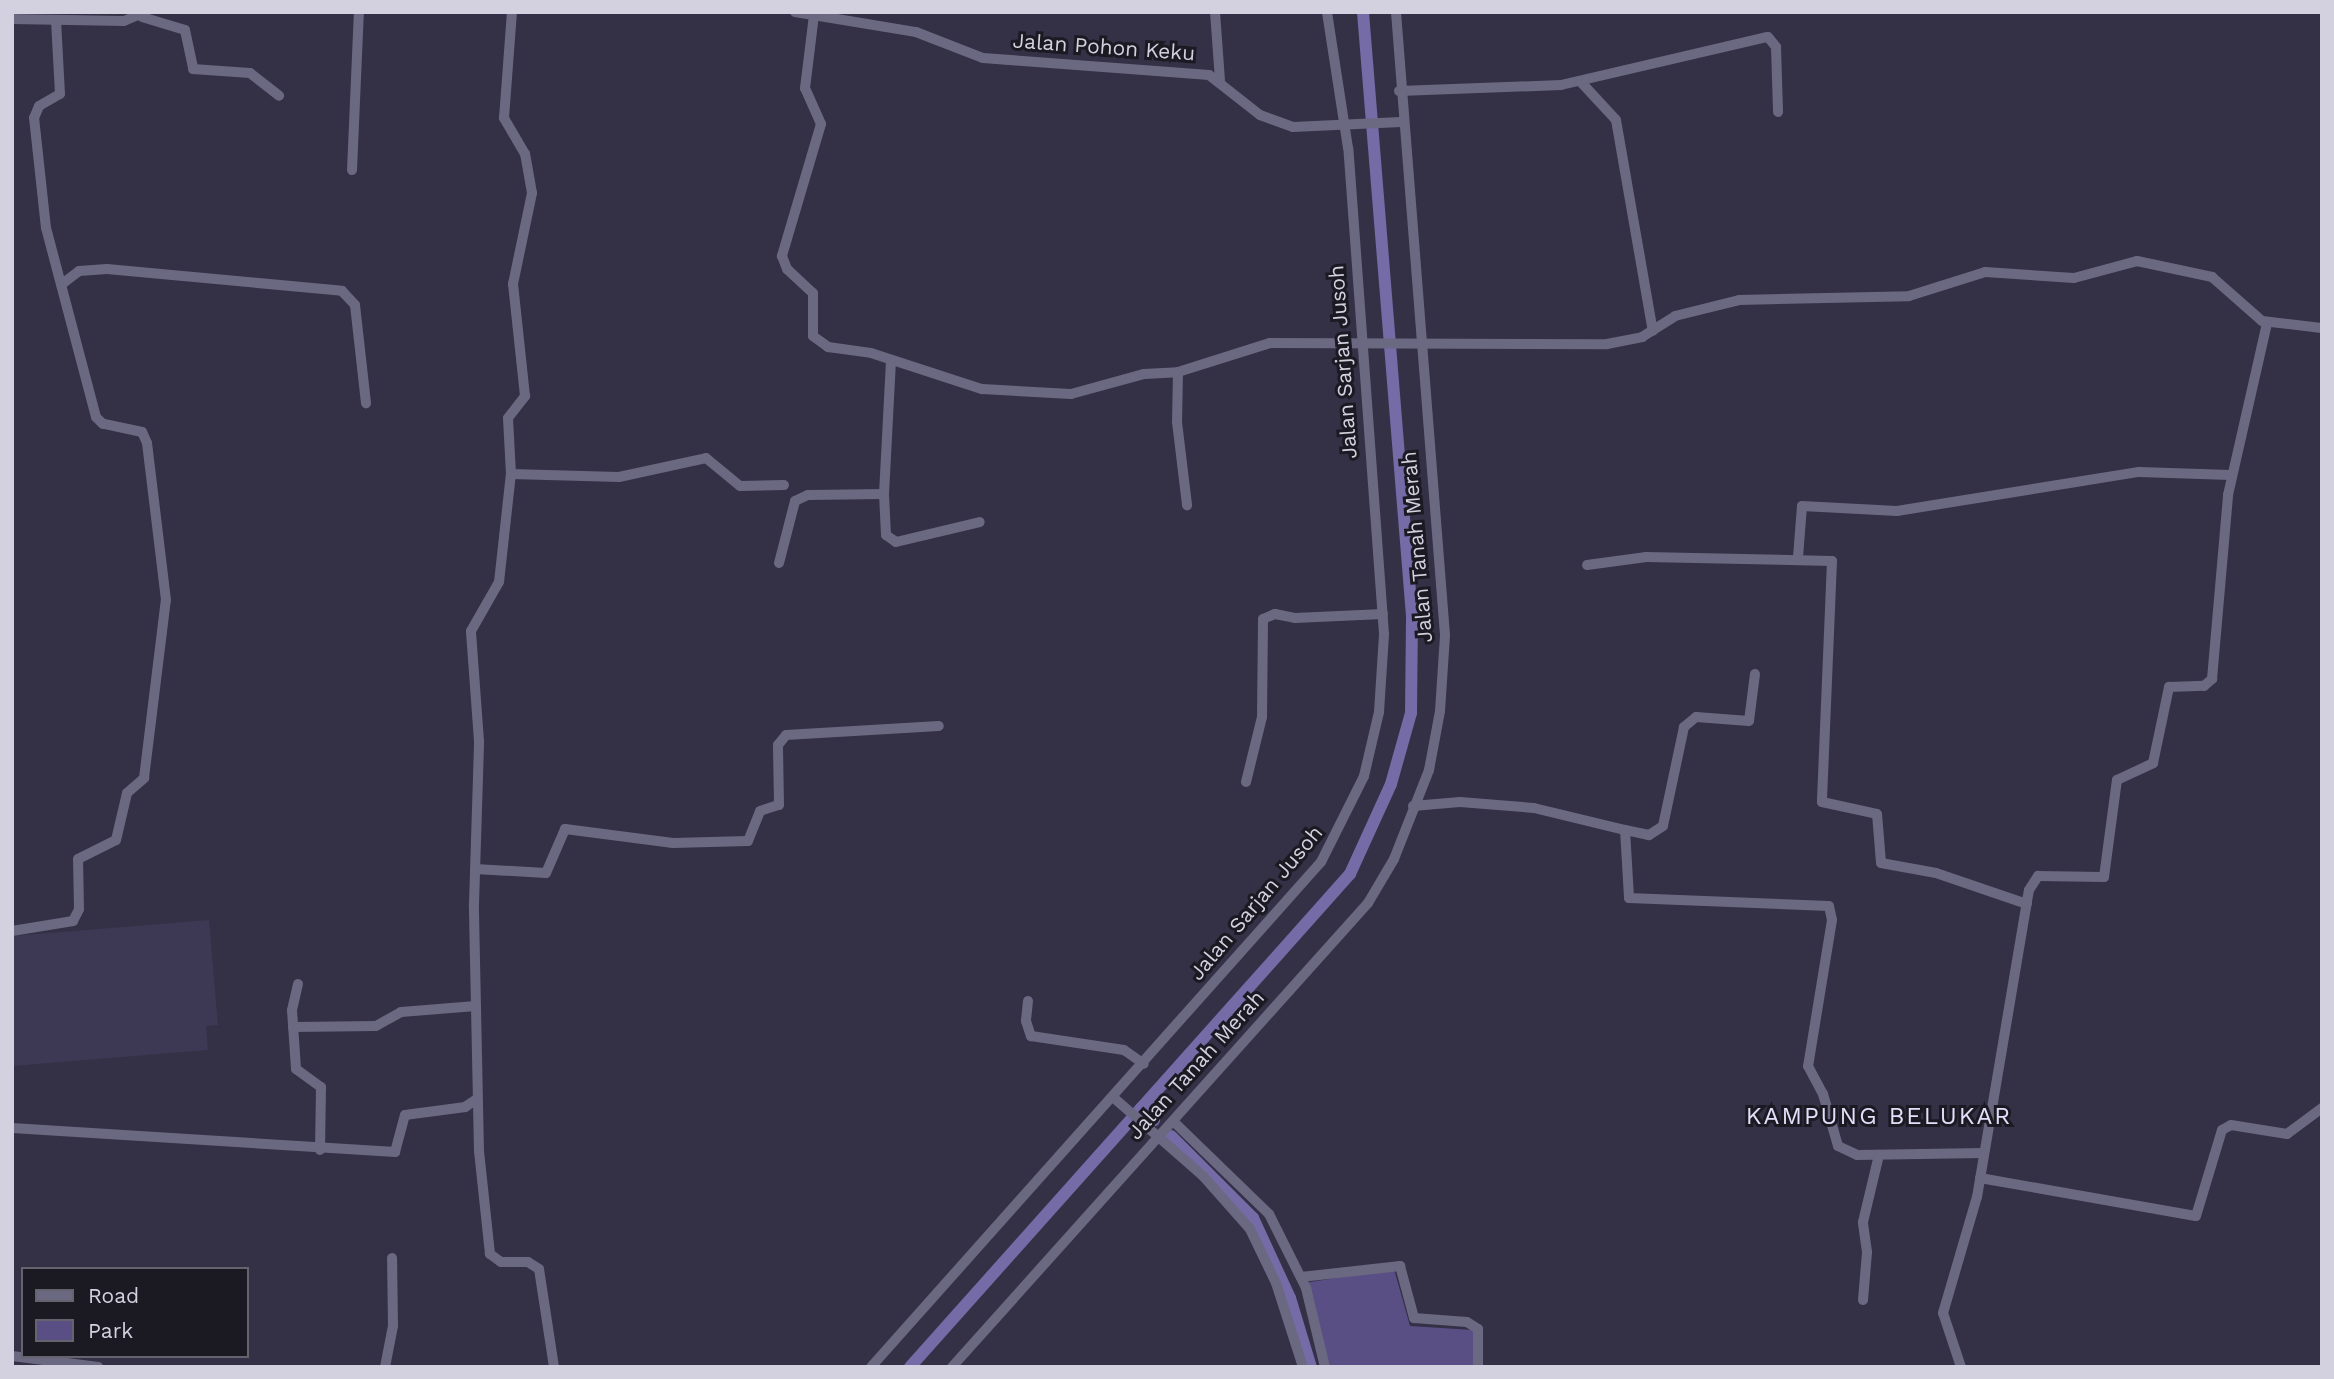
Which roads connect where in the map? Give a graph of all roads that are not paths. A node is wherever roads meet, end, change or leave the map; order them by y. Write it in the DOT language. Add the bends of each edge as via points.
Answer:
graph roads {
  1 [pos="359,12"];
  2 [pos="512,12"];
  3 [pos="794,12"];
  4 [pos="1215,12"];
  5 [pos="1327,12"];
  6 [pos="1396,12"];
  7 [pos="143,15"];
  8 [pos="814,15"];
  9 [pos="12,19"];
  10 [pos="56,21"];
  11 [pos="1220,80"];
  12 [pos="1580,81"];
  13 [pos="1399,91"];
  14 [pos="279,96"];
  15 [pos="1778,112"];
  16 [pos="1401,122"];
  17 [pos="1345,126"];
  18 [pos="352,170"];
  19 [pos="62,284"];
  20 [pos="2267,323"];
  21 [pos="2322,328"];
  22 [pos="1653,331"];
  23 [pos="1360,344"];
  24 [pos="1413,346"];
  25 [pos="891,360"];
  26 [pos="1178,372"];
  27 [pos="366,403"];
  28 [pos="511,474"];
  29 [pos="2231,475"];
  30 [pos="784,485"];
  31 [pos="884,494"];
  32 [pos="1186,505"];
  33 [pos="980,522"];
  34 [pos="1798,558"];
  35 [pos="779,563"];
  36 [pos="1587,565"];
  37 [pos="1383,614"];
  38 [pos="1755,674"];
  39 [pos="939,726"];
  40 [pos="1247,782"];
  41 [pos="1413,806"];
  42 [pos="1625,830"];
  43 [pos="475,869"];
  44 [pos="2027,904"];
  45 [pos="12,930"];
  46 [pos="298,984"];
  47 [pos="1028,1001"];
  48 [pos="477,1006"];
  49 [pos="293,1027"];
  50 [pos="1144,1064"];
  51 [pos="1114,1098"];
  52 [pos="477,1099"];
  53 [pos="2322,1108"];
  54 [pos="1173,1121"];
  55 [pos="12,1128"];
  56 [pos="1159,1136"];
  57 [pos="320,1150"];
  58 [pos="1984,1153"];
  59 [pos="1879,1155"];
  60 [pos="1980,1178"];
  61 [pos="392,1258"];
  62 [pos="1301,1277"];
  63 [pos="1863,1300"];
  64 [pos="1310,1349"];
  65 [pos="28,1358"];
  66 [pos="98,1367"];
  67 [pos="385,1367"];
  68 [pos="554,1367"];
  69 [pos="871,1367"];
  70 [pos="951,1367"];
  71 [pos="1303,1367"];
  72 [pos="1325,1367"];
  73 [pos="1478,1367"];
  74 [pos="1961,1367"];
  1 -- 18 [label="street"];
  2 -- 28 [label="street" via="504,118 526,154 532,193 513,284 525,396 508,418"];
  3 -- 8 [label="street, Jalan Pohon Keku"];
  4 -- 11 [label="street"];
  5 -- 17 [label="street, Jalan Sarjan Jusoh"];
  6 -- 13 [label="street, Jalan Tanah Merah"];
  7 -- 10 [label="street"];
  7 -- 14 [label="street" via="185,30 193,69 250,74"];
  8 -- 11 [label="street, Jalan Pohon Keku" via="916,32 983,58 1198,72"];
  8 -- 25 [label="street" via="805,88 821,124 795,200 783,264 813,293 818,343"];
  9 -- 10 [label="street"];
  10 -- 19 [label="street" via="61,89 34,118 46,228"];
  11 -- 17 [label="street, Jalan Pohon Keku" via="1278,124"];
  12 -- 13 [label="street" via="1542,88"];
  12 -- 15 [label="street" via="1768,37 1776,47"];
  12 -- 22 [label="street" via="1616,120"];
  13 -- 16 [label="street, Jalan Tanah Merah"];
  16 -- 17 [label="street, Jalan Pohon Keku"];
  16 -- 24 [label="street, Jalan Tanah Merah"];
  17 -- 23 [label="street, Jalan Sarjan Jusoh"];
  19 -- 27 [label="street" via="79,271 107,269 342,291 355,305"];
  19 -- 45 [label="street" via="96,417 103,424 142,432 147,443 165,584 164,618 144,778 127,793 116,839 78,859 79,909 73,921"];
  20 -- 21 [label="street"];
  20 -- 22 [label="street" via="2250,317 2212,277 2137,261 2074,278 1985,272 1909,296 1739,300 1675,316"];
  20 -- 29 [label="street"];
  22 -- 24 [label="street" via="1607,344"];
  23 -- 24 [label="street"];
  23 -- 26 [label="street" via="1260,344"];
  23 -- 37 [label="street, Jalan Sarjan Jusoh"];
  24 -- 41 [label="street, Jalan Tanah Merah" via="1445,635 1436,740"];
  25 -- 26 [label="street" via="948,380 1013,393 1071,394 1144,374"];
  25 -- 31 [label="street"];
  26 -- 32 [label="street" via="1177,422"];
  28 -- 30 [label="street" via="619,477 706,458 740,486"];
  28 -- 43 [label="street" via="499,582 471,631 478,727"];
  29 -- 34 [label="street" via="2139,472 1897,511 1802,506"];
  29 -- 44 [label="street" via="2212,679 2204,686 2169,687 2153,764 2117,780 2104,877 2038,876"];
  31 -- 33 [label="street" via="886,535 896,542"];
  31 -- 35 [label="street" via="808,495 795,501"];
  34 -- 36 [label="street" via="1646,557"];
  34 -- 44 [label="street" via="1835,565 1822,802 1867,807 1877,814 1881,863 1936,873"];
  37 -- 40 [label="street" via="1295,618 1275,614 1263,619 1262,717"];
  37 -- 50 [label="street, Jalan Sarjan Jusoh" via="1384,657 1373,743 1339,834 1306,880"];
  38 -- 42 [label="street" via="1749,721 1696,716 1684,727 1663,826 1649,835"];
  39 -- 43 [label="street" via="786,735 778,745 779,805 760,811 748,841 673,843 565,829 546,873"];
  41 -- 42 [label="street" via="1460,802 1545,809"];
  41 -- 54 [label="street, Jalan Tanah Merah" via="1394,859 1368,903"];
  42 -- 59 [label="street" via="1629,898 1829,906 1832,920 1814,1014 1809,1076 1823,1094 1838,1146 1857,1155"];
  43 -- 48 [label="street"];
  44 -- 58 [label="street"];
  46 -- 49 [label="street"];
  47 -- 50 [label="street" via="1026,1021 1031,1035 1124,1050"];
  48 -- 49 [label="street" via="401,1012 376,1026"];
  48 -- 52 [label="street"];
  49 -- 57 [label="street" via="297,1072 321,1087"];
  50 -- 51 [label="street, Jalan Sarjan Jusoh"];
  51 -- 56 [label="street"];
  51 -- 69 [label="street, Jalan Sarjan Jusoh"];
  52 -- 57 [label="street" via="465,1107 405,1115 396,1152"];
  52 -- 68 [label="street" via="490,1254 501,1262 535,1264 539,1269"];
  53 -- 60 [label="street" via="2287,1134 2231,1125 2222,1130 2196,1216"];
  54 -- 56 [label="street, Jalan Tanah Merah"];
  54 -- 62 [label="street" via="1269,1214"];
  55 -- 57 [label="street"];
  56 -- 64 [label="street" via="1250,1229"];
  56 -- 70 [label="street, Jalan Tanah Merah"];
  58 -- 59 [label="street"];
  58 -- 60 [label="street"];
  59 -- 63 [label="street" via="1863,1222 1867,1252"];
  60 -- 74 [label="street" via="1943,1313"];
  61 -- 67 [label="street" via="393,1326"];
  62 -- 64 [label="street"];
  62 -- 73 [label="street" via="1400,1266 1414,1318 1467,1322 1478,1329"];
  64 -- 71 [label="street"];
  64 -- 72 [label="street"];
  65 -- 66 [label="street"];
}
